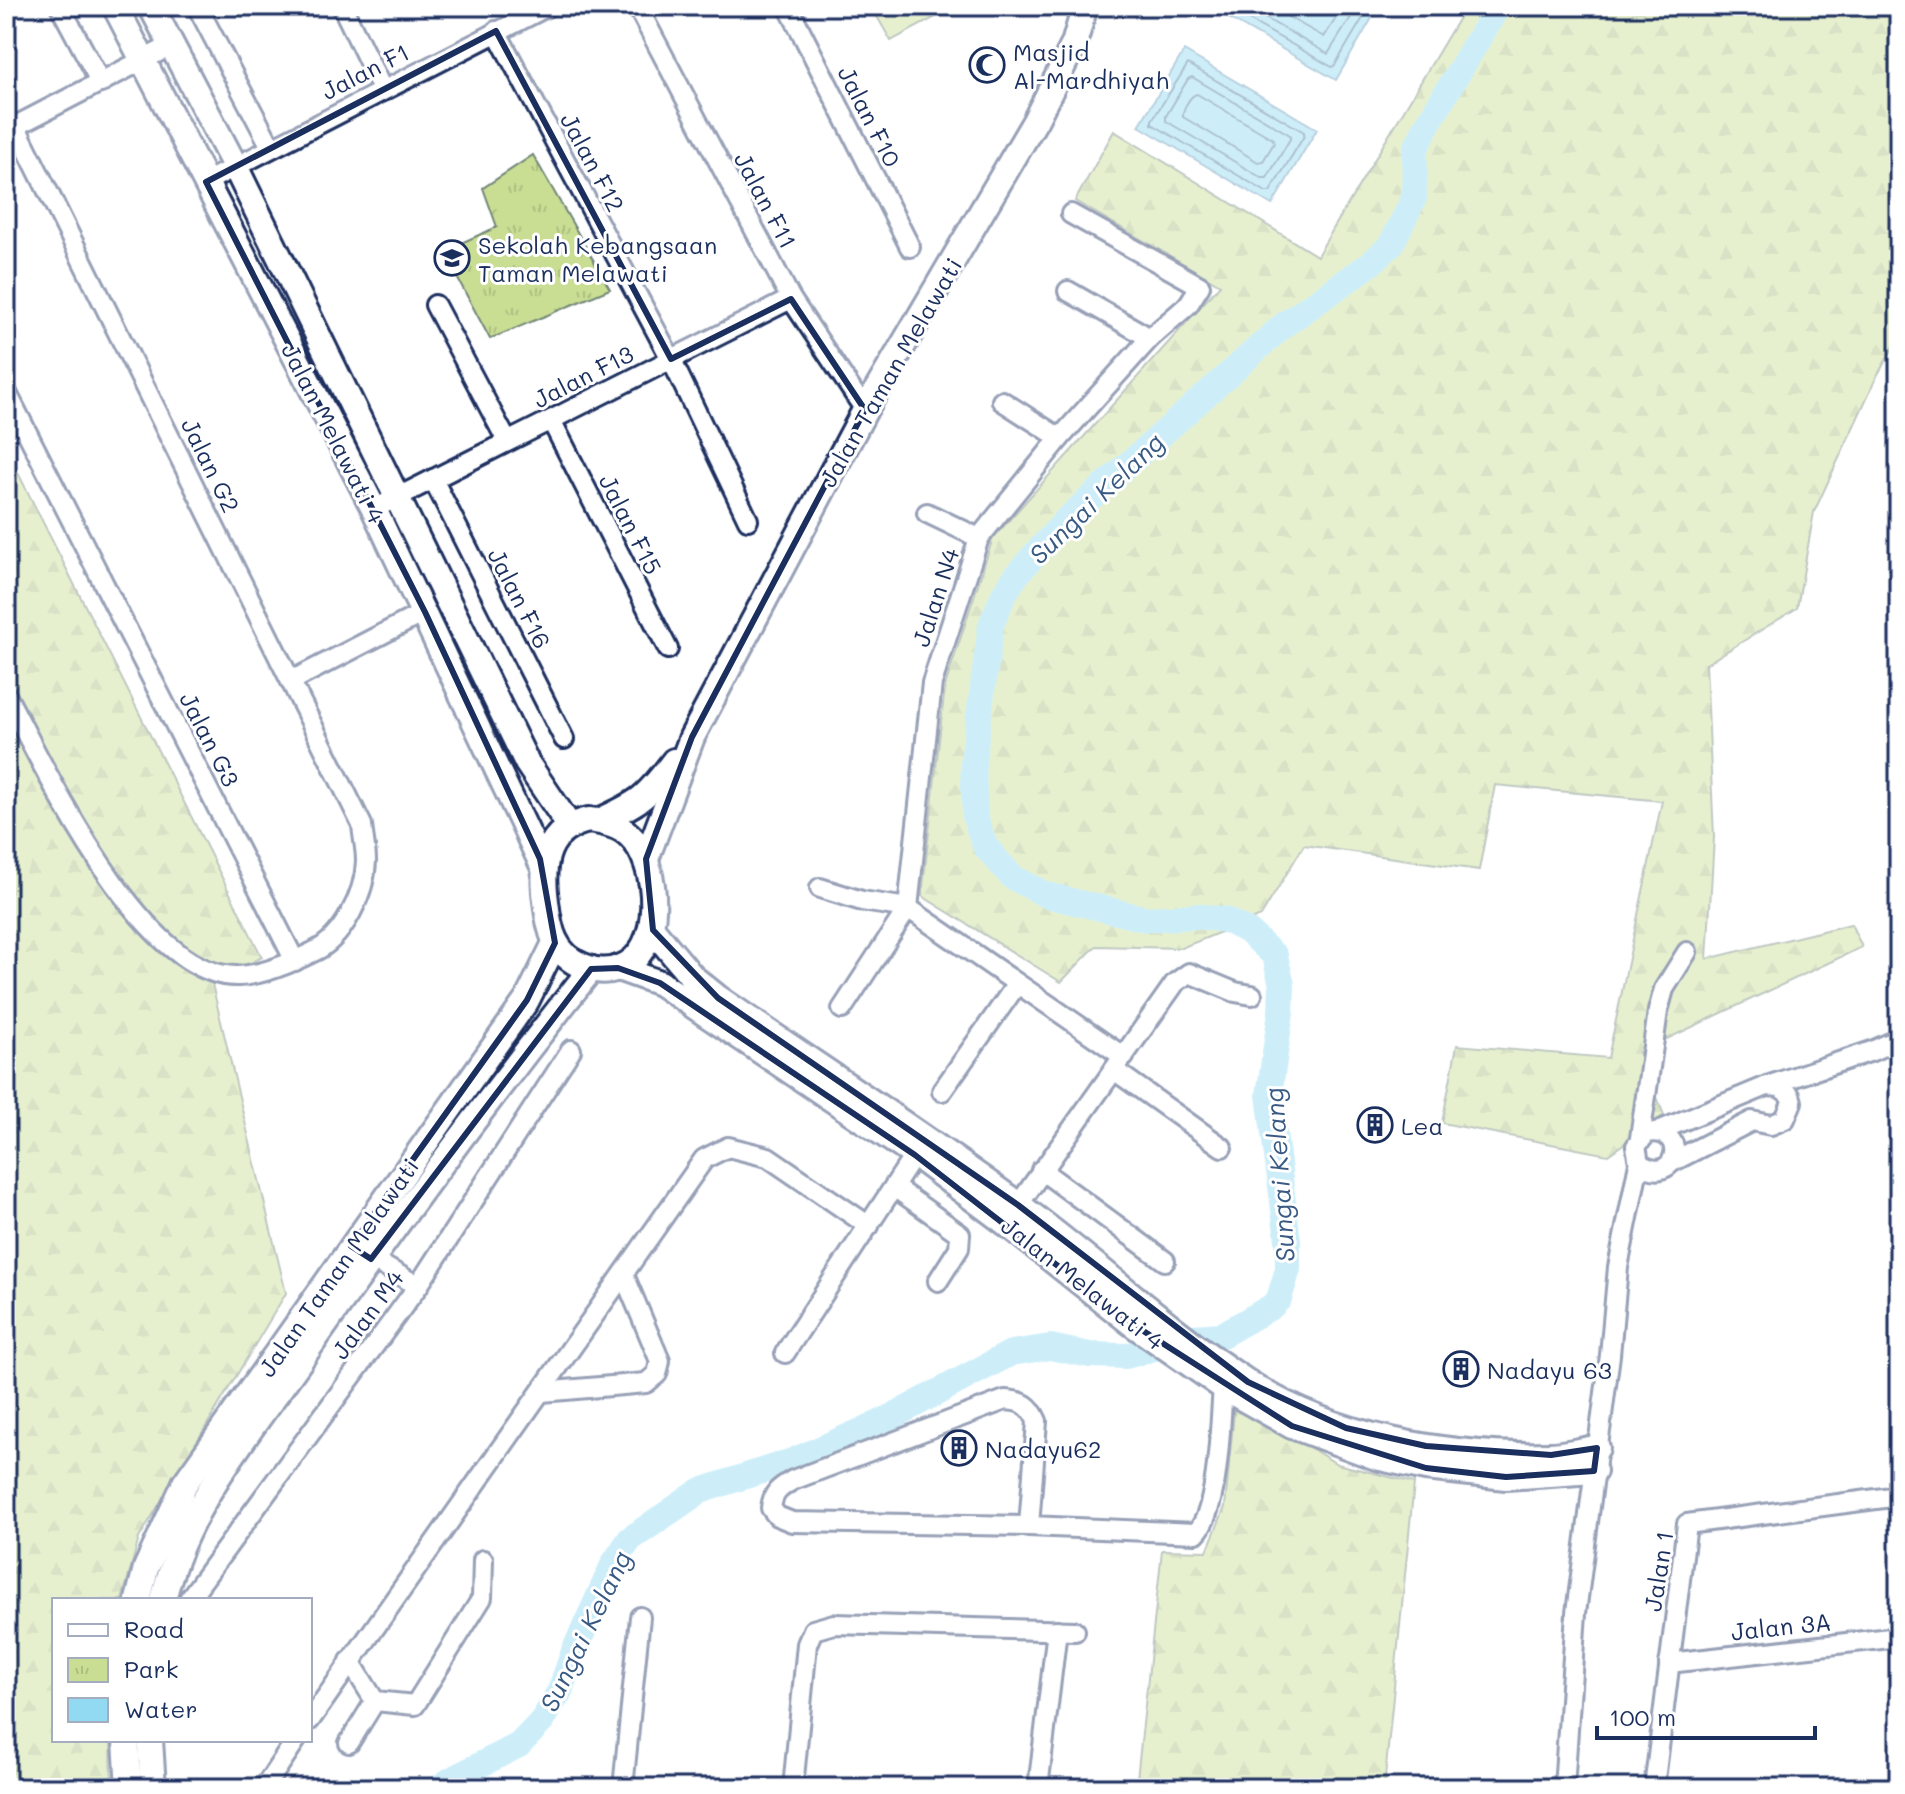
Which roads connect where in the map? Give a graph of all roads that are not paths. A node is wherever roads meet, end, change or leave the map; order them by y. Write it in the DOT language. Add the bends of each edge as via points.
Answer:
graph roads {
  1 [pos="60,6"];
  2 [pos="115,6"];
  3 [pos="151,6"];
  4 [pos="197,6"];
  5 [pos="342,6"];
  6 [pos="548,6"];
  7 [pos="637,6"];
  8 [pos="788,6"];
  9 [pos="1085,6"];
  10 [pos="496,31"];
  11 [pos="172,45"];
  12 [pos="143,61"];
  13 [pos="101,83"];
  14 [pos="382,89"];
  15 [pos="11,129"];
  16 [pos="271,147"];
  17 [pos="235,166"];
  18 [pos="206,182"];
  19 [pos="1071,214"];
  20 [pos="910,247"];
  21 [pos="1068,291"];
  22 [pos="791,299"];
  23 [pos="435,305"];
  24 [pos="1150,338"];
  25 [pos="671,359"];
  26 [pos="6,391"];
  27 [pos="1002,401"];
  28 [pos="865,410"];
  29 [pos="551,420"];
  30 [pos="1060,438"];
  31 [pos="507,441"];
  32 [pos="433,479"];
  33 [pos="397,497"];
  34 [pos="374,509"];
  35 [pos="927,513"];
  36 [pos="748,520"];
  37 [pos="979,538"];
  38 [pos="425,612"];
  39 [pos="668,649"];
  40 [pos="291,681"];
  41 [pos="6,695"];
  42 [pos="692,737"];
  43 [pos="564,739"];
  44 [pos="599,821"];
  45 [pos="570,827"];
  46 [pos="646,859"];
  47 [pos="543,866"];
  48 [pos="820,888"];
  49 [pos="908,908"];
  50 [pos="653,930"];
  51 [pos="555,943"];
  52 [pos="1687,952"];
  53 [pos="295,961"];
  54 [pos="618,968"];
  55 [pos="591,969"];
  56 [pos="1017,984"];
  57 [pos="1252,995"];
  58 [pos="842,1009"];
  59 [pos="1899,1039"];
  60 [pos="571,1050"];
  61 [pos="1119,1064"];
  62 [pos="1815,1071"];
  63 [pos="1767,1086"];
  64 [pos="942,1091"];
  65 [pos="1746,1096"];
  66 [pos="1783,1119"];
  67 [pos="1752,1121"];
  68 [pos="1648,1135"];
  69 [pos="1222,1147"];
  70 [pos="920,1148"];
  71 [pos="1672,1162"];
  72 [pos="1639,1163"];
  73 [pos="1041,1170"];
  74 [pos="894,1187"];
  75 [pos="1012,1214"];
  76 [pos="869,1226"];
  77 [pos="361,1253"];
  78 [pos="1165,1261"];
  79 [pos="624,1275"];
  80 [pos="938,1281"];
  81 [pos="418,1286"];
  82 [pos="1186,1349"];
  83 [pos="785,1353"];
  84 [pos="1223,1387"];
  85 [pos="542,1392"];
  86 [pos="1595,1460"];
  87 [pos="1899,1496"];
  88 [pos="1029,1526"];
  89 [pos="483,1560"];
  90 [pos="138,1598"];
  91 [pos="163,1598"];
  92 [pos="190,1598"];
  93 [pos="640,1617"];
  94 [pos="1899,1637"];
  95 [pos="350,1661"];
  96 [pos="1669,1663"];
  97 [pos="375,1701"];
  98 [pos="312,1717"];
  99 [pos="126,1742"];
  100 [pos="150,1742"];
  101 [pos="295,1742"];
  102 [pos="349,1743"];
  103 [pos="129,1788"];
  104 [pos="153,1788"];
  105 [pos="264,1788"];
  106 [pos="623,1788"];
  107 [pos="793,1788"];
  108 [pos="1038,1788"];
  109 [pos="1564,1788"];
  110 [pos="1654,1788"];
  1 -- 13 [label="street"];
  2 -- 12 [label="street, Jalan Melawati 4"];
  3 -- 11 [label="street, Jalan Melawati 4"];
  4 -- 16 [label="street"];
  5 -- 14 [label="street"];
  6 -- 10 [label="street, Jalan F1"];
  7 -- 22 [label="street, Jalan F11"];
  8 -- 20 [label="street, Jalan F10"];
  9 -- 28 [label="street, Jalan Taman Melawati" via="1074,44 1035,121"];
  10 -- 14 [label="street, Jalan F1"];
  10 -- 25 [label="street, Jalan F12"];
  11 -- 12 [label="street"];
  11 -- 17 [label="street, Jalan Melawati 4"];
  12 -- 13 [label="street"];
  12 -- 18 [label="street, Jalan Melawati 4"];
  13 -- 15 [label="street"];
  14 -- 16 [label="street, Jalan F1"];
  15 -- 40 [label="street, Jalan G2"];
  16 -- 17 [label="street, Jalan F1"];
  17 -- 18 [label="street, Jalan F1"];
  17 -- 33 [label="street, Jalan Melawati 4"];
  18 -- 34 [label="street, Jalan Melawati 4"];
  19 -- 24 [label="street, Jalan N4" via="1200,286 1188,305"];
  21 -- 24 [label="street"];
  22 -- 25 [label="street, Jalan F13"];
  22 -- 28 [label="street, Jalan F11"];
  23 -- 31 [label="street"];
  24 -- 30 [label="street, Jalan N4"];
  25 -- 29 [label="street, Jalan F13"];
  25 -- 36 [label="street, Jalan F12"];
  26 -- 53 [label="street, Jalan G3"];
  27 -- 30 [label="street"];
  28 -- 42 [label="street, Jalan Taman Melawati"];
  29 -- 31 [label="street, Jalan F13"];
  29 -- 39 [label="street, Jalan F15"];
  30 -- 37 [label="street, Jalan N4"];
  31 -- 32 [label="street, Jalan F13"];
  32 -- 33 [label="street, Jalan F13"];
  32 -- 43 [label="street, Jalan F16"];
  33 -- 34 [label="street, Jalan F13"];
  33 -- 45 [label="street, Jalan Melawati 4" via="527,763"];
  34 -- 38 [label="street, Jalan Melawati 4"];
  35 -- 37 [label="street"];
  37 -- 49 [label="street, Jalan N4" via="932,683"];
  38 -- 40 [label="street"];
  38 -- 47 [label="street, Jalan Melawati 4"];
  40 -- 53 [label="street, Jalan G2" via="362,825 366,861 355,904 324,948"];
  41 -- 53 [label="street" via="80,833 132,907 180,956 237,976"];
  42 -- 44 [label="street, Jalan Taman Melawati" via="648,795"];
  42 -- 46 [label="street, Jalan Taman Melawati"];
  44 -- 45 [label="street"];
  44 -- 46 [label="street" via="627,832"];
  45 -- 47 [label="street" via="550,847"];
  46 -- 50 [label="street"];
  47 -- 51 [label="street"];
  48 -- 49 [label="street"];
  49 -- 56 [label="street"];
  49 -- 58 [label="street"];
  50 -- 54 [label="street" via="633,960"];
  50 -- 70 [label="street, Jalan Melawati 4" via="692,977"];
  51 -- 55 [label="street" via="563,955"];
  51 -- 77 [label="street, Jalan Taman Melawati" via="527,1000"];
  52 -- 68 [label="street" via="1664,989 1658,1011"];
  54 -- 55 [label="street"];
  54 -- 70 [label="street, Jalan Melawati 4" via="660,983"];
  55 -- 77 [label="street, Jalan Taman Melawati"];
  56 -- 61 [label="street"];
  56 -- 64 [label="street"];
  57 -- 61 [label="street" via="1189,973 1175,983"];
  59 -- 62 [label="street"];
  60 -- 81 [label="street, Jalan M4"];
  61 -- 69 [label="street"];
  61 -- 73 [label="street"];
  62 -- 63 [label="street"];
  62 -- 66 [label="street"];
  63 -- 65 [label="street"];
  63 -- 66 [label="street" via="1790,1095"];
  65 -- 67 [label="street"];
  65 -- 68 [label="street"];
  66 -- 67 [label="street"];
  67 -- 71 [label="street"];
  68 -- 71 [label="street" via="1664,1133 1674,1146"];
  68 -- 72 [label="street" via="1636,1146"];
  70 -- 74 [label="street"];
  70 -- 75 [label="street, Jalan Melawati 4"];
  71 -- 72 [label="street" via="1662,1170"];
  72 -- 86 [label="street" via="1618,1267"];
  73 -- 75 [label="street"];
  73 -- 78 [label="street"];
  74 -- 76 [label="street"];
  74 -- 80 [label="street" via="960,1234 959,1248"];
  75 -- 82 [label="street, Jalan Melawati 4"];
  76 -- 79 [label="street" via="768,1157 728,1147 704,1159"];
  76 -- 83 [label="street"];
  77 -- 81 [label="street"];
  77 -- 90 [label="street, Jalan Taman Melawati" via="185,1483 146,1568"];
  77 -- 91 [label="street, Jalan Taman Melawati" via="206,1495"];
  79 -- 85 [label="street"];
  79 -- 85 [label="street" via="660,1361 657,1374 638,1385"];
  81 -- 92 [label="street, Jalan M4"];
  82 -- 84 [label="street, Jalan Melawati 4"];
  82 -- 86 [label="street, Jalan Melawati 4" via="1300,1411 1346,1428 1426,1446"];
  84 -- 86 [label="street, Jalan Melawati 4" via="1292,1426 1376,1457 1426,1468 1506,1477"];
  84 -- 88 [label="street" via="1215,1479 1206,1518 1196,1533"];
  85 -- 95 [label="street"];
  86 -- 109 [label="street" via="1576,1613"];
  87 -- 96 [label="street, Jalan 1" via="1687,1524"];
  88 -- 88 [label="street" via="792,1522 771,1508 778,1489 793,1480 1005,1400 1021,1401 1037,1421"];
  89 -- 97 [label="street" via="482,1598 415,1705"];
  93 -- 106 [label="street"];
  94 -- 96 [label="street, Jalan 3A"];
  95 -- 97 [label="street"];
  95 -- 98 [label="street"];
  96 -- 110 [label="street, Jalan 1"];
  97 -- 102 [label="street"];
  99 -- 103 [label="street"];
  100 -- 104 [label="street"];
  101 -- 105 [label="street"];
  107 -- 108 [label="street" via="807,1644 813,1630 834,1624 1066,1630"];
}
